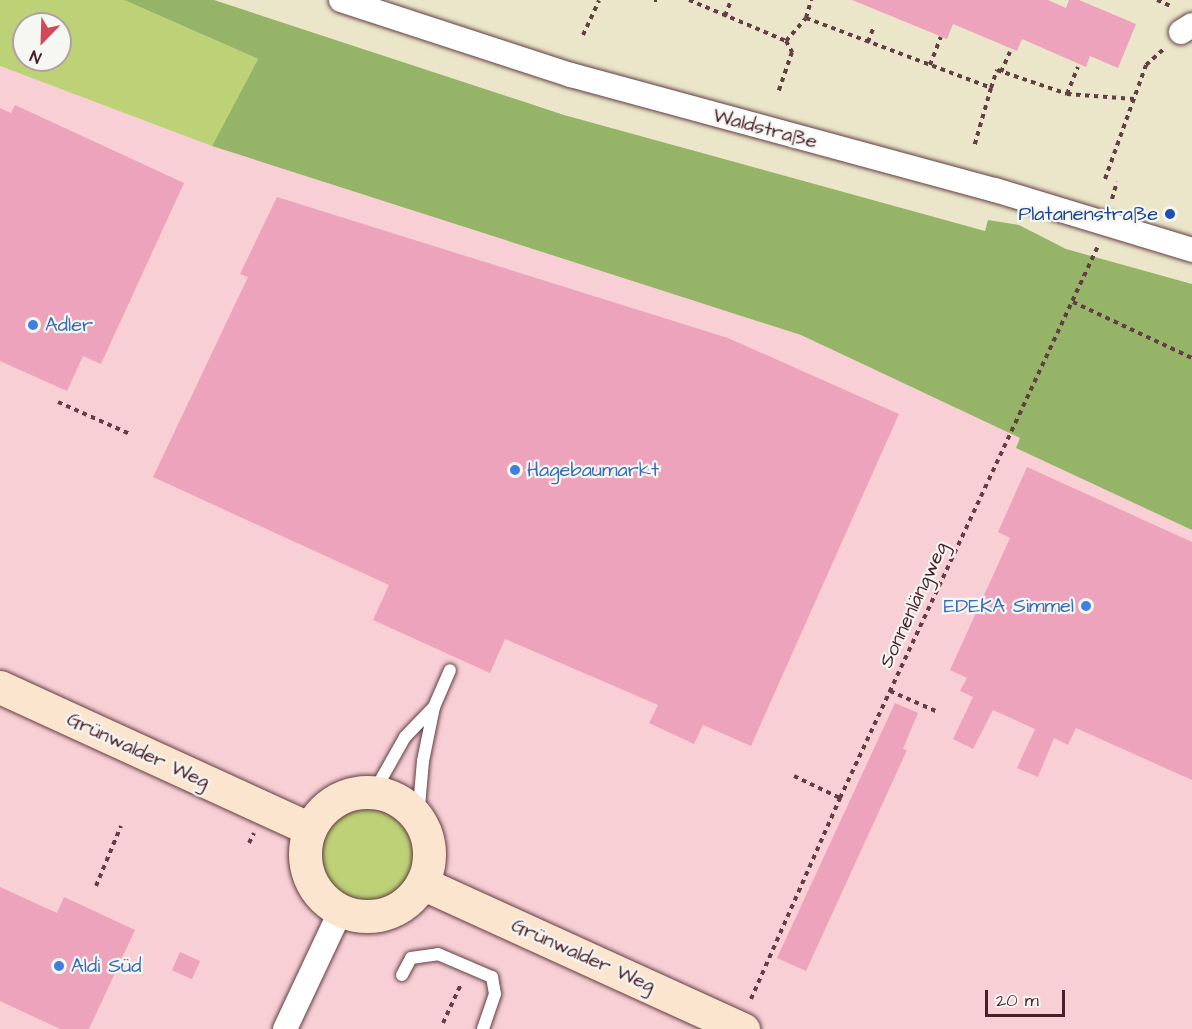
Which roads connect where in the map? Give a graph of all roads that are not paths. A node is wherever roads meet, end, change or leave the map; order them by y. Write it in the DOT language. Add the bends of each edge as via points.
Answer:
graph roads {
  1 [pos="341,0"];
  2 [pos="1192,250"];
  3 [pos="450,670"];
  4 [pos="0,687"];
  5 [pos="434,707"];
  6 [pos="374,792"];
  7 [pos="418,818"];
  8 [pos="310,830"];
  9 [pos="422,883"];
  10 [pos="341,909"];
  11 [pos="402,975"];
  12 [pos="747,1015"];
  13 [pos="285,1029"];
  14 [pos="483,1029"];
  1 -- 2 [label="street, Waldstraße" via="571,75"];
  3 -- 5 [label="lane"];
  4 -- 8 [label="main road, Grünwalder Weg"];
  5 -- 6 [label="lane" via="405,737"];
  5 -- 7 [label="lane" via="423,760"];
  6 -- 7 [label="main road" via="391,796"];
  6 -- 8 [label="main road" via="354,793 336,800 320,813"];
  7 -- 9 [label="main road" via="429,850"];
  8 -- 10 [label="main road" via="305,863 310,879 328,902"];
  9 -- 10 [label="main road" via="411,898 387,912 358,915"];
  9 -- 12 [label="main road, Grünwalder Weg"];
  10 -- 13 [label="street"];
  11 -- 14 [label="lane" via="411,958 438,954 492,977 495,994"];
}
